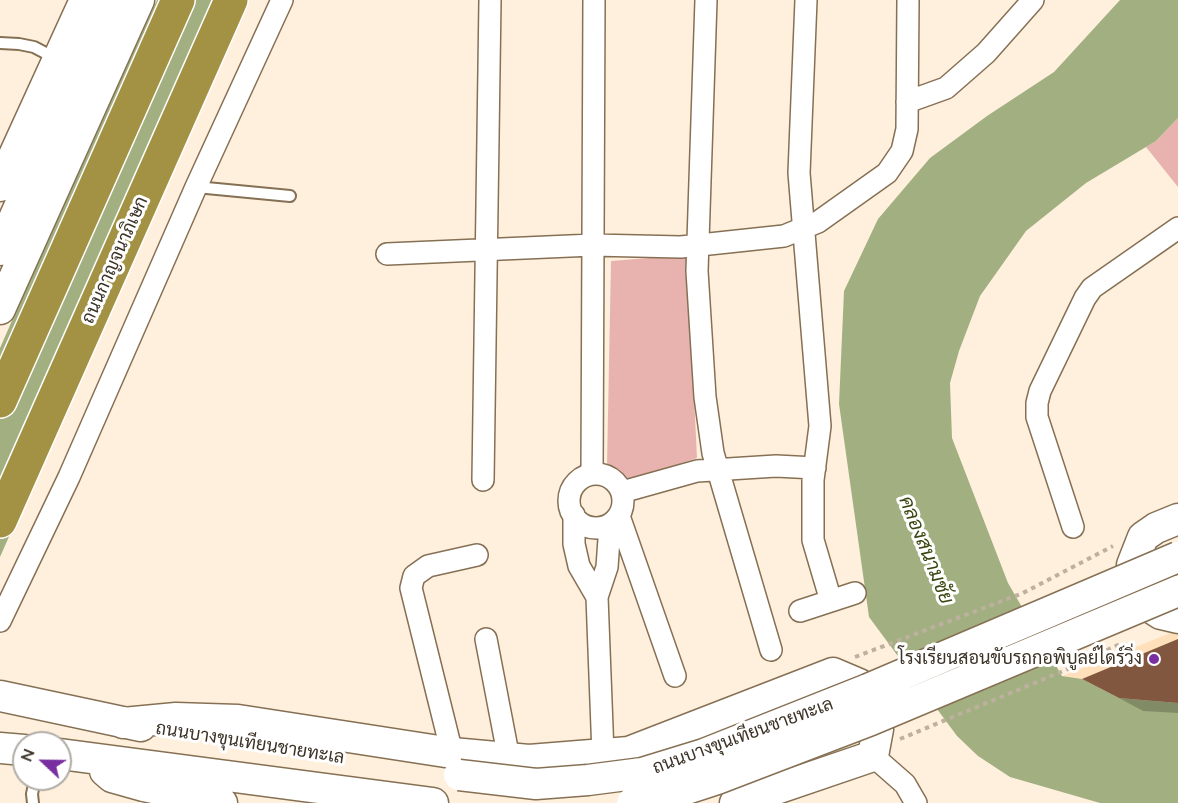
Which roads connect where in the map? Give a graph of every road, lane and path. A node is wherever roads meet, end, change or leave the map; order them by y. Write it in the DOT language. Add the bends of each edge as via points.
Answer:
graph roads {
  1 [pos="85,0"];
  2 [pos="111,0"];
  3 [pos="139,0"];
  4 [pos="178,0"];
  5 [pos="231,0"];
  6 [pos="282,0"];
  7 [pos="490,0"];
  8 [pos="594,0"];
  9 [pos="706,0"];
  10 [pos="806,0"];
  11 [pos="908,0"];
  12 [pos="1033,0"];
  13 [pos="0,43"];
  14 [pos="58,60"];
  15 [pos="907,102"];
  16 [pos="4,170"];
  17 [pos="196,187"];
  18 [pos="290,196"];
  19 [pos="804,228"];
  20 [pos="1178,228"];
  21 [pos="593,245"];
  22 [pos="698,245"];
  23 [pos="487,249"];
  24 [pos="0,250"];
  25 [pos="387,254"];
  26 [pos="0,309"];
  27 [pos="0,401"];
  28 [pos="815,468"];
  29 [pos="718,470"];
  30 [pos="592,474"];
  31 [pos="483,480"];
  32 [pos="622,492"];
  33 [pos="574,515"];
  34 [pos="1178,519"];
  35 [pos="614,520"];
  36 [pos="0,521"];
  37 [pos="1073,527"];
  38 [pos="1118,544"];
  39 [pos="477,555"];
  40 [pos="1178,557"];
  41 [pos="1178,591"];
  42 [pos="855,593"];
  43 [pos="597,597"];
  44 [pos="831,601"];
  45 [pos="800,611"];
  46 [pos="1178,618"];
  47 [pos="0,621"];
  48 [pos="486,639"];
  49 [pos="880,647"];
  50 [pos="771,650"];
  51 [pos="1068,669"];
  52 [pos="675,676"];
  53 [pos="0,696"];
  54 [pos="901,739"];
  55 [pos="603,754"];
  56 [pos="72,755"];
  57 [pos="873,756"];
  58 [pos="91,757"];
  59 [pos="509,759"];
  60 [pos="456,764"];
  61 [pos="215,802"];
  62 [pos="433,803"];
  63 [pos="632,803"];
  64 [pos="735,803"];
  65 [pos="916,803"];
  1 -- 14 [label="main road"];
  2 -- 24 [label="main road"];
  3 -- 26 [label="main road"];
  4 -- 27 [label="highway"];
  5 -- 36 [label="highway, ถนนกาญจนาภิเษก"];
  6 -- 17 [label="street"];
  7 -- 23 [label="street"];
  8 -- 21 [label="street"];
  9 -- 22 [label="street"];
  10 -- 19 [label="street" via="799,173"];
  11 -- 15 [label="street"];
  12 -- 15 [label="street" via="986,53 946,88"];
  13 -- 14 [label="lane" via="34,47"];
  14 -- 16 [label="main road"];
  15 -- 19 [label="street" via="902,151 887,173"];
  17 -- 18 [label="lane"];
  17 -- 47 [label="street" via="69,477"];
  19 -- 22 [label="street" via="784,236"];
  19 -- 28 [label="street" via="820,426"];
  20 -- 37 [label="street" via="1092,288 1040,391 1037,417"];
  21 -- 22 [label="street"];
  21 -- 23 [label="street"];
  21 -- 30 [label="street"];
  22 -- 29 [label="street" via="705,397"];
  23 -- 25 [label="street"];
  23 -- 31 [label="street"];
  28 -- 29 [label="street"];
  28 -- 44 [label="street" via="813,540"];
  29 -- 32 [label="street" via="696,471"];
  29 -- 50 [label="street"];
  30 -- 32 [label="street" via="605,475"];
  30 -- 33 [label="street" via="573,487 569,498"];
  32 -- 35 [label="street" via="623,504"];
  33 -- 35 [label="street" via="586,526 597,528"];
  33 -- 43 [label="street" via="579,566"];
  34 -- 46 [label="main road" via="1143,537 1132,572 1138,593 1150,607"];
  35 -- 43 [label="street" via="607,567"];
  35 -- 52 [label="street"];
  38 -- 49 [label="path" via="1023,593"];
  39 -- 60 [label="street" via="428,566 414,576 411,588"];
  40 -- 60 [label="main road, ถนนบางขุนเทียนชายทะเล, bridge" via="868,689 694,757 642,773 536,784"];
  41 -- 63 [label="main road, ถนนบางขุนเทียนชายทะเล, bridge" via="871,720 717,779"];
  42 -- 44 [label="street"];
  43 -- 55 [label="street"];
  44 -- 45 [label="street"];
  48 -- 59 [label="street"];
  51 -- 54 [label="path"];
  53 -- 60 [label="main road, ถนนบางขุนเทียนชายทะเล" via="123,723"];
  55 -- 57 [label="main road" via="628,752 833,673 859,684 878,729"];
  55 -- 59 [label="main road"];
  56 -- 58 [label="main road, ถนนบางขุนเทียนชายทะเล"];
  57 -- 64 [label="main road"];
  57 -- 65 [label="street" via="905,784"];
  58 -- 61 [label="main road" via="112,777"];
  58 -- 62 [label="main road, ถนนบางขุนเทียนชายทะเล"];
  59 -- 60 [label="main road"];
}
